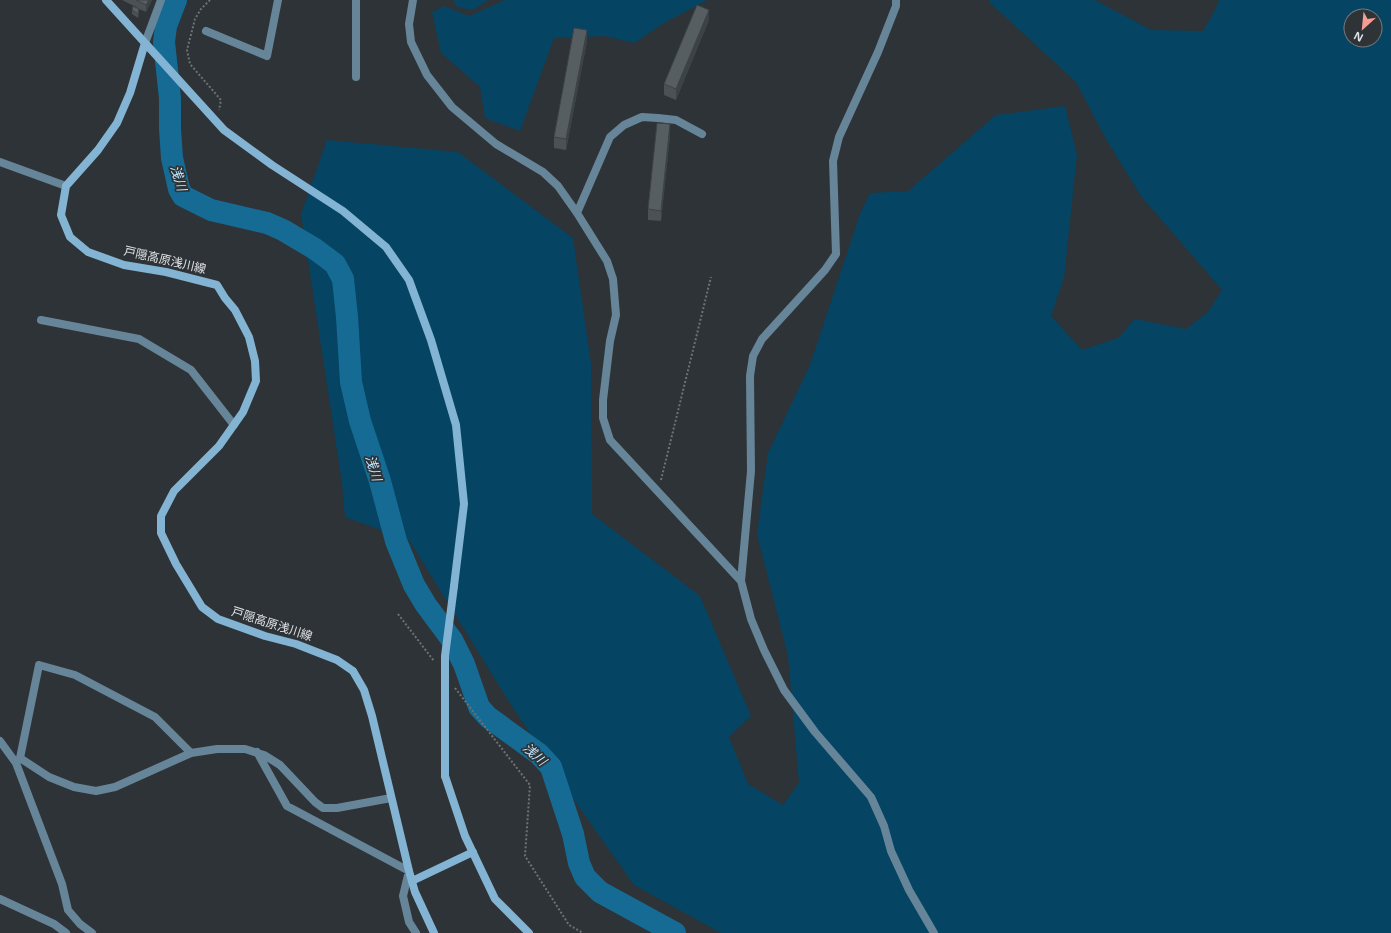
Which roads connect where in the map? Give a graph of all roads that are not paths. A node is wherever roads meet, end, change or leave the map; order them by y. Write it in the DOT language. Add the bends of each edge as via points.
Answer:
graph roads {
  1 [pos="106,0"];
  2 [pos="161,0"];
  3 [pos="278,0"];
  4 [pos="356,0"];
  5 [pos="413,0"];
  6 [pos="896,0"];
  7 [pos="206,31"];
  8 [pos="145,43"];
  9 [pos="356,78"];
  10 [pos="702,134"];
  11 [pos="0,162"];
  12 [pos="66,186"];
  13 [pos="578,213"];
  14 [pos="41,320"];
  15 [pos="234,425"];
  16 [pos="741,581"];
  17 [pos="0,741"];
  18 [pos="257,752"];
  19 [pos="190,753"];
  20 [pos="18,761"];
  21 [pos="391,798"];
  22 [pos="473,852"];
  23 [pos="409,871"];
  24 [pos="412,881"];
  25 [pos="0,898"];
  26 [pos="66,933"];
  27 [pos="92,933"];
  28 [pos="416,933"];
  29 [pos="434,933"];
  30 [pos="529,933"];
  31 [pos="934,933"];
  1 -- 8 [label="main road"];
  2 -- 8 [label="street"];
  3 -- 7 [label="street" via="267,56"];
  4 -- 9 [label="street"];
  5 -- 13 [label="street" via="409,24 411,42 427,75 452,107 496,144 543,172 558,186"];
  6 -- 16 [label="street" via="878,52 839,137 834,161 836,254 825,270 762,340 753,356 750,376 751,471"];
  8 -- 12 [label="main road" via="130,93 117,122 98,150"];
  8 -- 22 [label="main road, bridge" via="224,130 343,211 386,247 409,280 431,340 456,425 464,504 445,656 445,776"];
  10 -- 13 [label="street" via="676,120 642,117 624,125 610,137"];
  11 -- 12 [label="street"];
  12 -- 15 [label="main road, 戸隠高原浅川線" via="61,215 70,237 88,252 124,265 217,285 235,310 249,338 255,360 256,381 243,412"];
  13 -- 16 [label="street" via="606,261 613,279 616,315 610,341 603,400 603,418 610,440"];
  14 -- 15 [label="street" via="139,339 191,370"];
  15 -- 21 [label="main road, 戸隠高原浅川線" via="219,446 174,490 161,516 161,533 202,607 218,619 296,644 336,660 353,671 364,690 372,716"];
  16 -- 31 [label="street" via="751,619 784,690 815,732 871,797 909,890"];
  17 -- 20 [label="street"];
  18 -- 19 [label="street" via="244,749 217,749"];
  18 -- 21 [label="street" via="280,765 323,808 337,808"];
  18 -- 23 [label="street" via="287,806"];
  19 -- 20 [label="street" via="115,787 96,791 74,787"];
  19 -- 20 [label="street" via="155,717 75,675 39,665"];
  20 -- 27 [label="street" via="62,884 68,910"];
  21 -- 23 [label="main road, 戸隠高原浅川線"];
  22 -- 24 [label="main road"];
  22 -- 30 [label="main road" via="495,899"];
  23 -- 24 [label="main road, 戸隠高原浅川線"];
  23 -- 28 [label="street" via="403,896 409,922"];
  24 -- 29 [label="main road, 戸隠高原浅川線"];
  25 -- 26 [label="street" via="54,924"];
}
